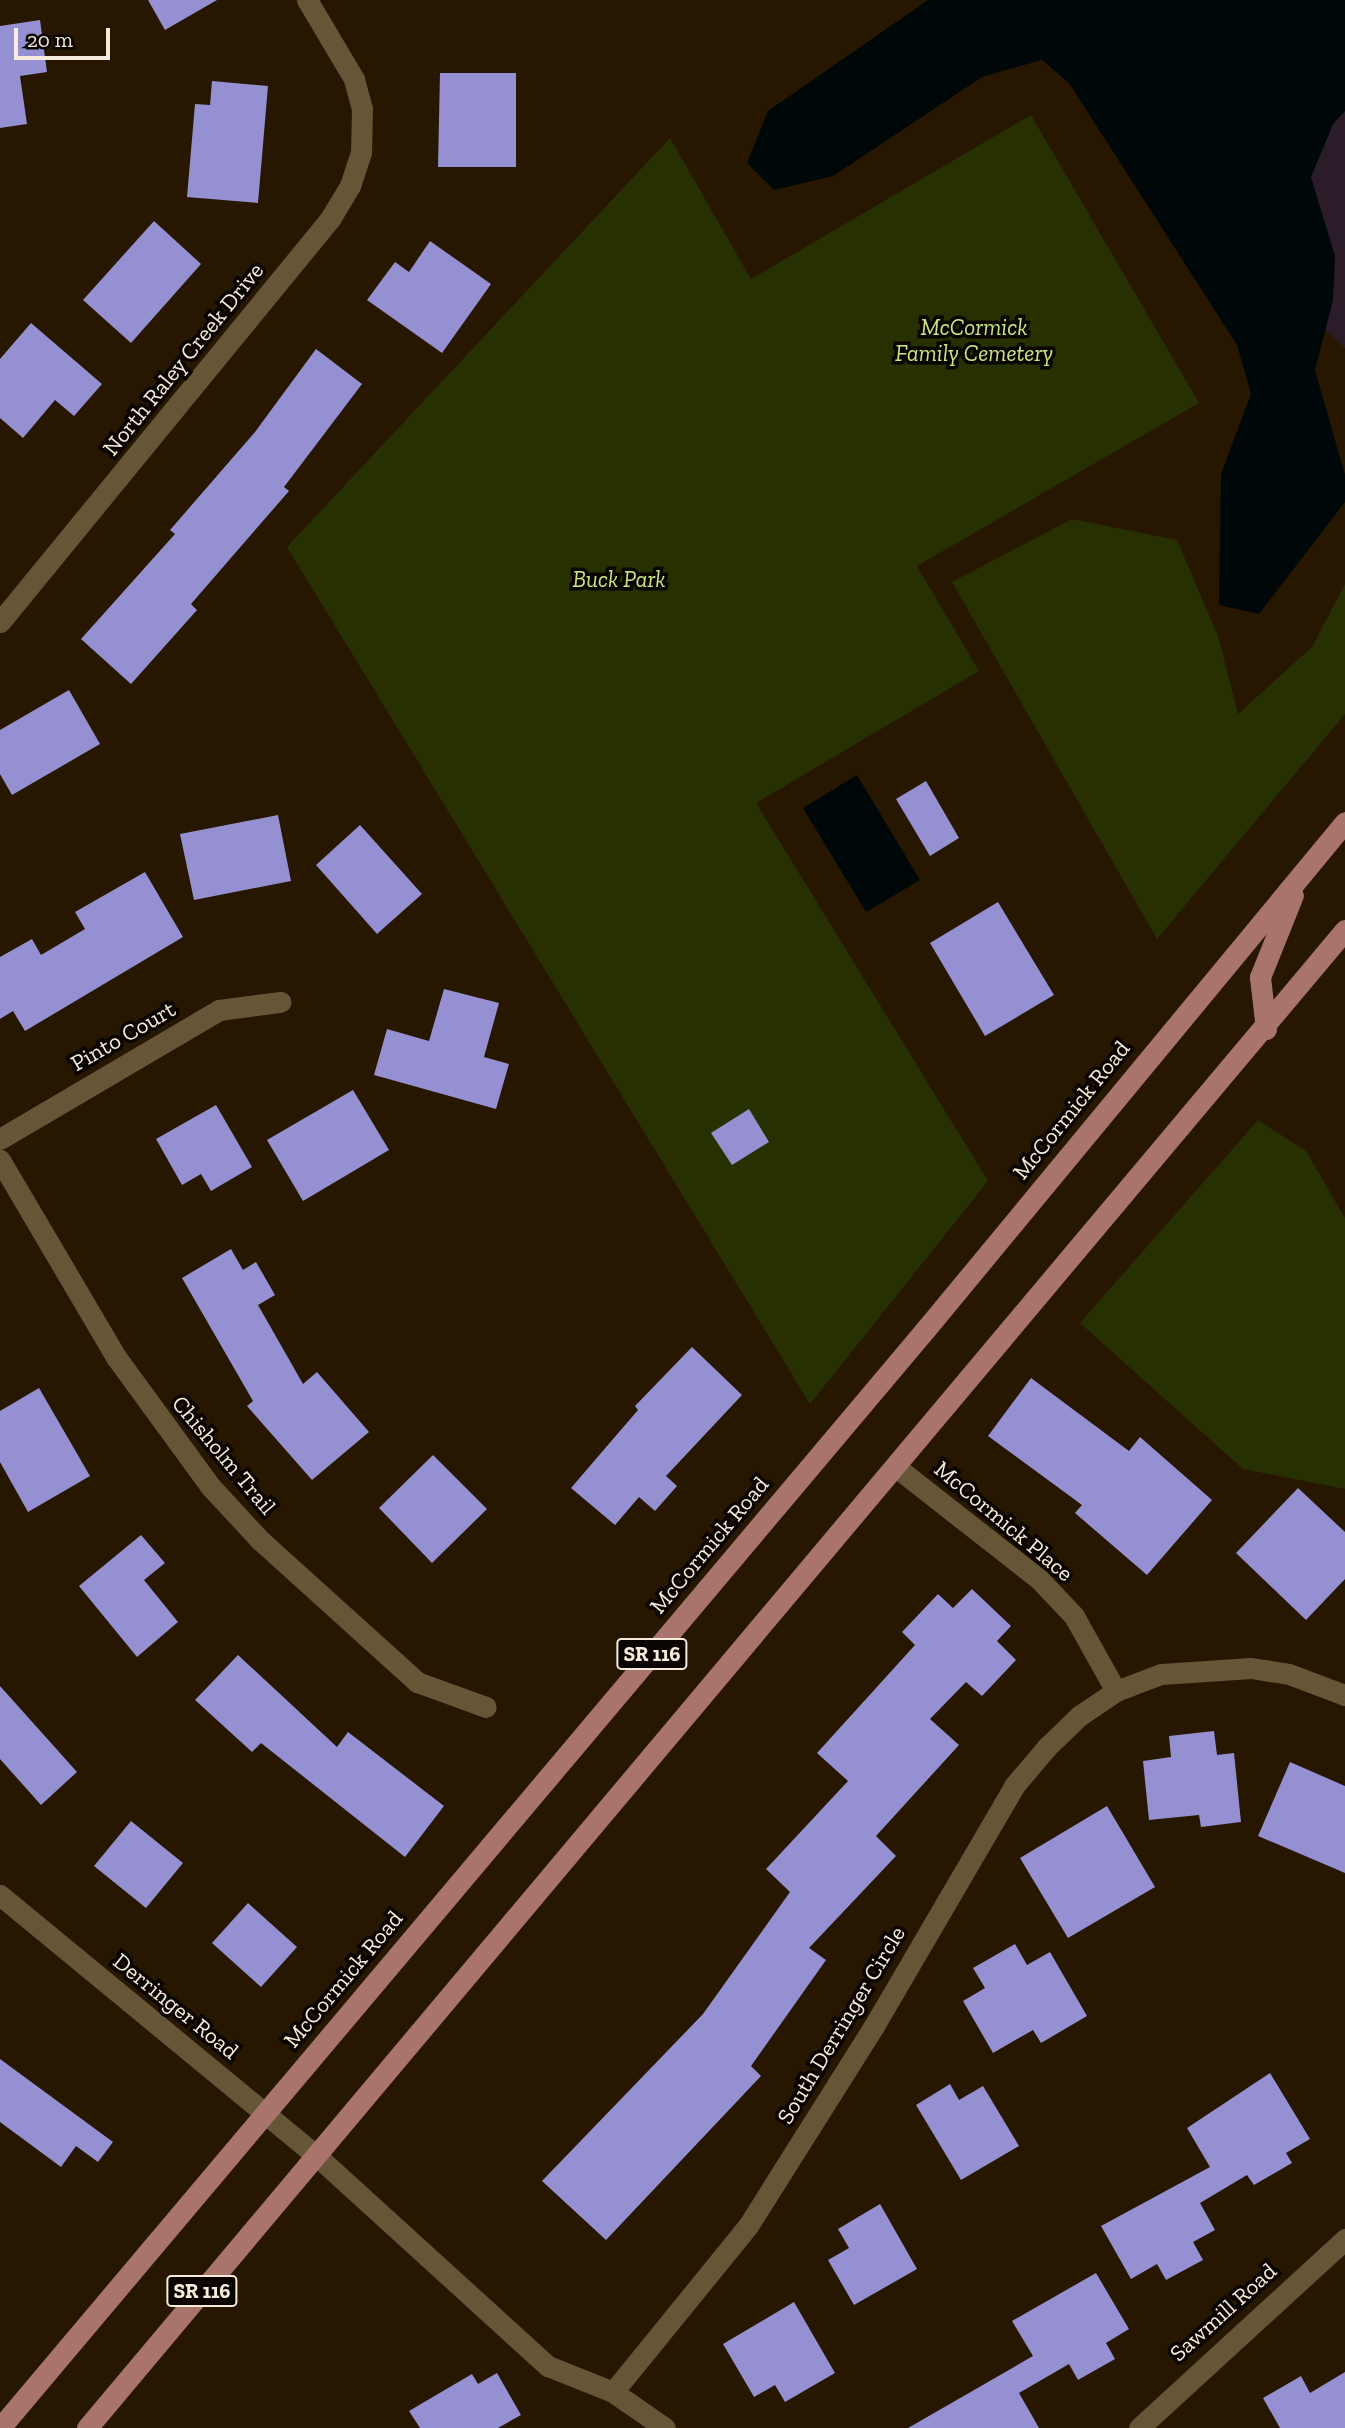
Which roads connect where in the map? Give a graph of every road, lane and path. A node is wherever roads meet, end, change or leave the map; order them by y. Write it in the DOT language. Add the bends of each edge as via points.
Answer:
graph roads {
  1 [pos="307,0"];
  2 [pos="0,622"];
  3 [pos="1345,822"];
  4 [pos="1300,877"];
  5 [pos="1345,930"];
  6 [pos="280,1002"];
  7 [pos="1266,1029"];
  8 [pos="0,1139"];
  9 [pos="0,1160"];
  10 [pos="896,1467"];
  11 [pos="1116,1691"];
  12 [pos="1345,1695"];
  13 [pos="486,1707"];
  14 [pos="0,1895"];
  15 [pos="264,2112"];
  16 [pos="318,2157"];
  17 [pos="1345,2239"];
  18 [pos="613,2392"];
  19 [pos="0,2428"];
  20 [pos="88,2428"];
  21 [pos="665,2428"];
  22 [pos="1139,2428"];
  1 -- 2 [label="street, North Raley Creek Drive" via="354,79 362,109 361,153 350,186 330,219"];
  3 -- 4 [label="main road, McCormick Road / SR 116"];
  4 -- 7 [label="main road" via="1260,977"];
  4 -- 15 [label="main road, McCormick Road / SR 116" via="925,1330"];
  5 -- 7 [label="main road, SR 116"];
  6 -- 8 [label="street, Pinto Court" via="219,1010"];
  7 -- 10 [label="main road, SR 116"];
  9 -- 13 [label="street, Chisholm Trail" via="116,1357 210,1486 260,1540 417,1682"];
  10 -- 11 [label="street, McCormick Place" via="1039,1579 1074,1616"];
  10 -- 16 [label="main road, SR 116"];
  11 -- 12 [label="street, South Derringer Circle" via="1161,1674 1251,1668 1289,1674"];
  11 -- 18 [label="street, South Derringer Circle" via="1079,1716 1014,1786 874,2026 748,2226"];
  14 -- 15 [label="street, Derringer Road"];
  15 -- 16 [label="street, Derringer Road"];
  15 -- 19 [label="main road, McCormick Road / SR 116"];
  16 -- 18 [label="street, Derringer Road" via="548,2366"];
  16 -- 20 [label="main road, SR 116"];
  17 -- 22 [label="street, Sawmill Road"];
  18 -- 21 [label="street, Derringer Road"];
}
